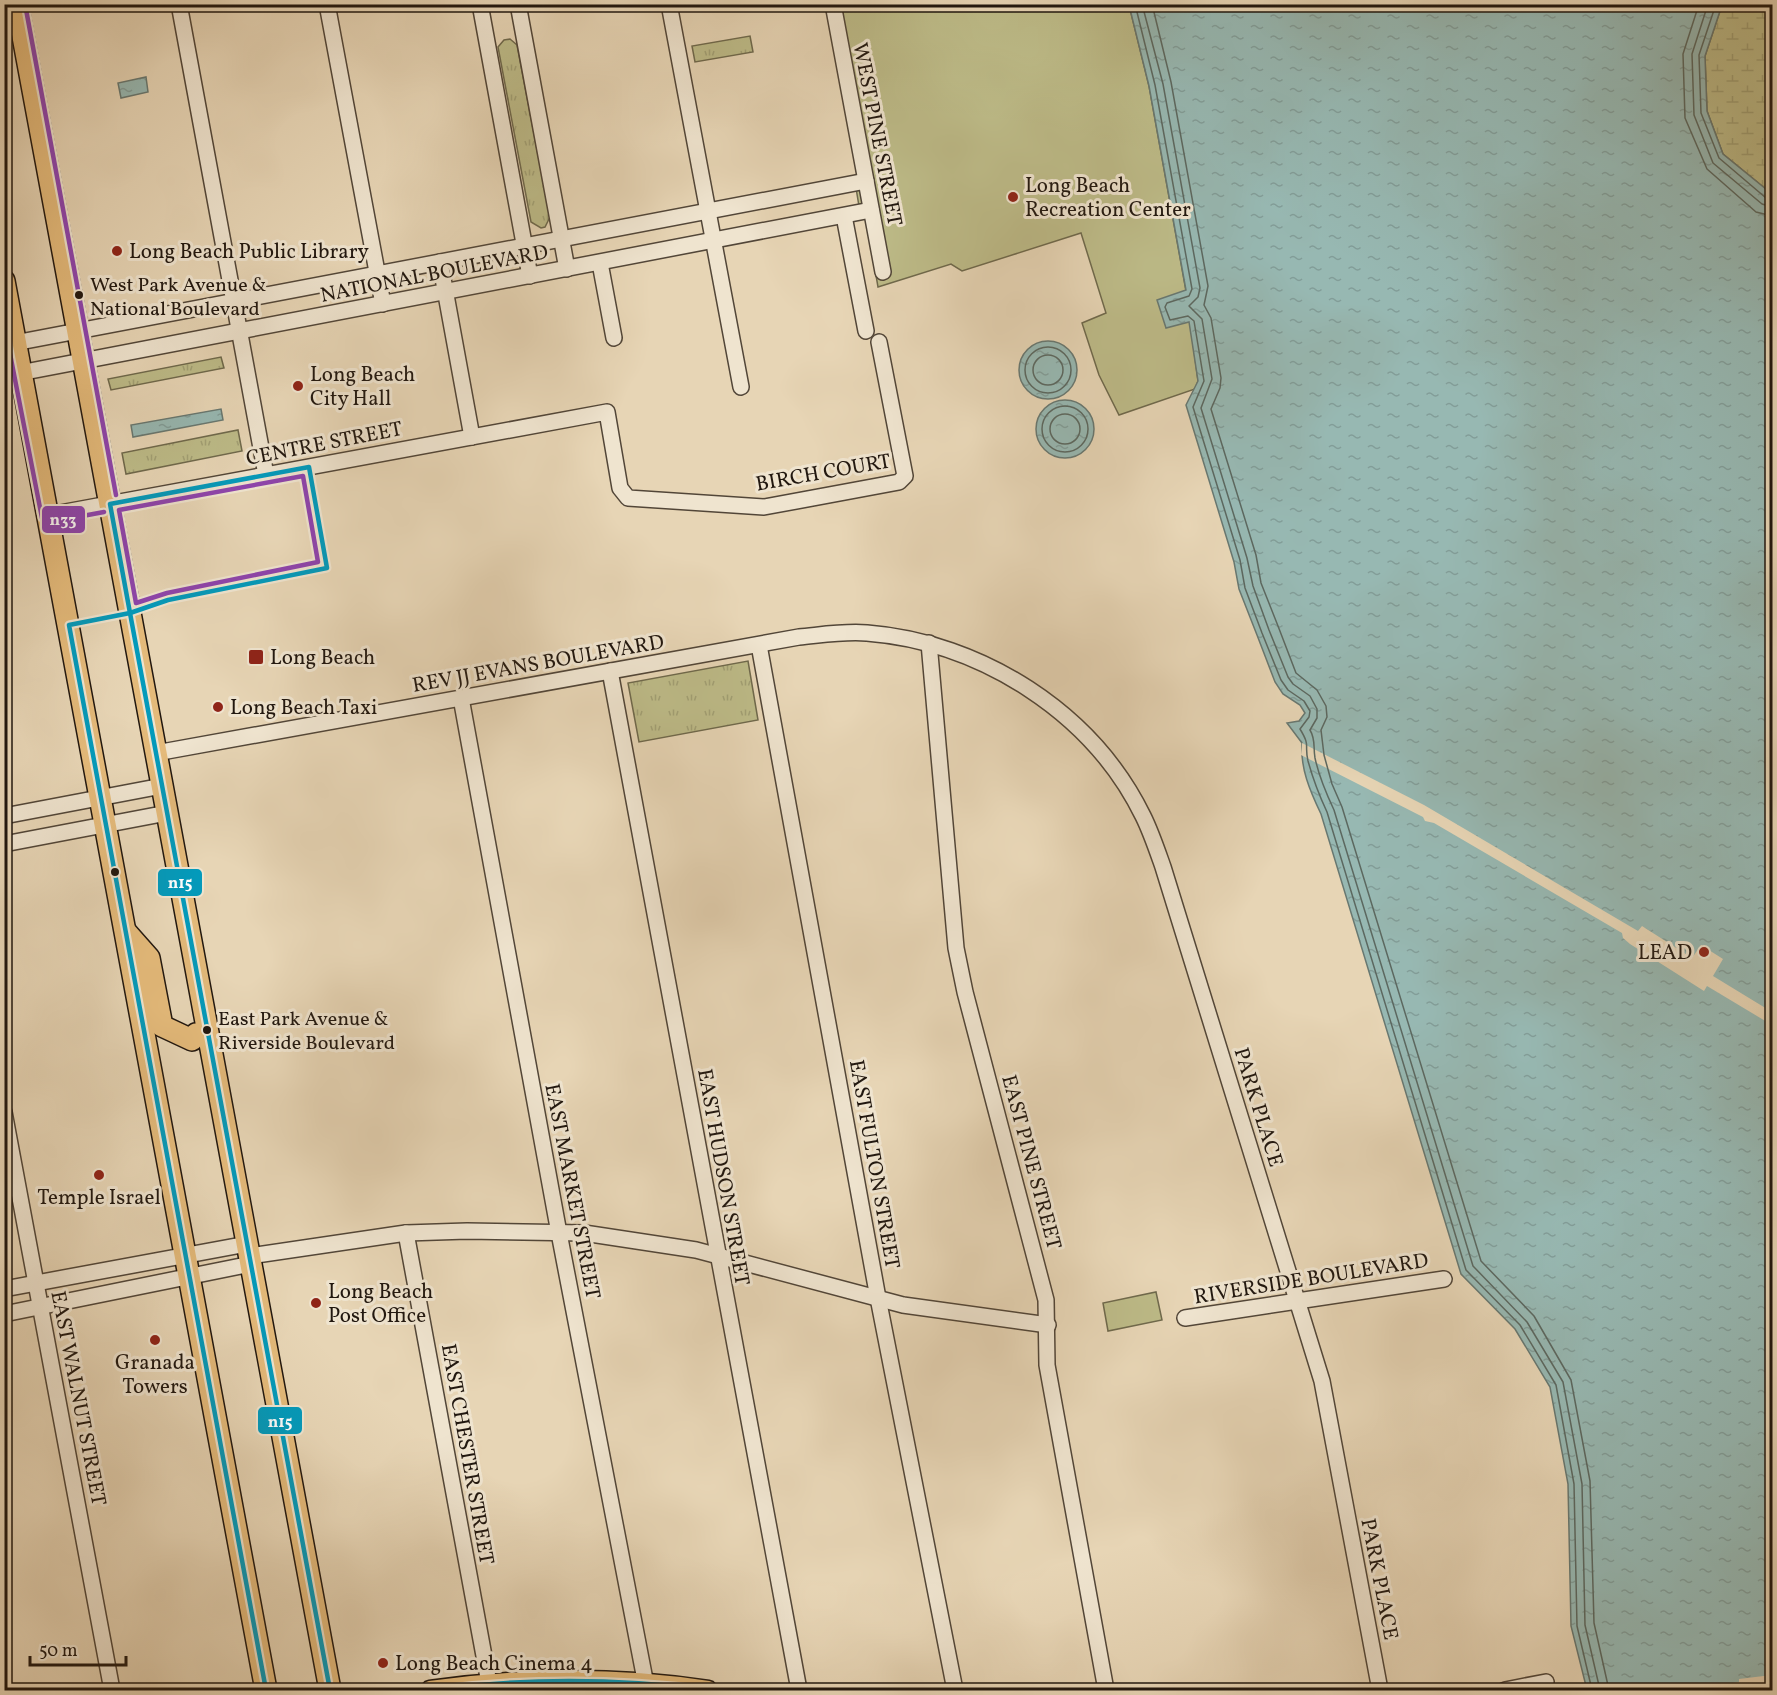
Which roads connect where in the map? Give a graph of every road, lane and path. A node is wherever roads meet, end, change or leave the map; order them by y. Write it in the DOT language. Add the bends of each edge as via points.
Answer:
graph roads {
  1 [pos="17,4"];
  2 [pos="179,4"];
  3 [pos="327,4"];
  4 [pos="480,4"];
  5 [pos="518,4"];
  6 [pos="669,4"];
  7 [pos="833,4"];
  8 [pos="866,181"];
  9 [pos="872,210"];
  10 [pos="708,211"];
  11 [pos="844,216"];
  12 [pos="561,239"];
  13 [pos="714,241"];
  14 [pos="525,246"];
  15 [pos="440,262"];
  16 [pos="600,263"];
  17 [pos="567,269"];
  18 [pos="883,272"];
  19 [pos="377,274"];
  20 [pos="530,276"];
  21 [pos="4,281"];
  22 [pos="446,292"];
  23 [pos="234,301"];
  24 [pos="383,304"];
  25 [pos="78,331"];
  26 [pos="240,331"];
  27 [pos="866,331"];
  28 [pos="614,338"];
  29 [pos="879,342"];
  30 [pos="10,344"];
  31 [pos="83,361"];
  32 [pos="13,374"];
  33 [pos="741,387"];
  34 [pos="607,412"];
  35 [pos="472,437"];
  36 [pos="266,475"];
  37 [pos="110,504"];
  38 [pos="49,515"];
  39 [pos="928,643"];
  40 [pos="759,645"];
  41 [pos="610,671"];
  42 [pos="461,698"];
  43 [pos="156,753"];
  44 [pos="101,798"];
  45 [pos="165,800"];
  46 [pos="4,816"];
  47 [pos="106,824"];
  48 [pos="4,844"];
  49 [pos="126,932"];
  50 [pos="208,1035"];
  51 [pos="4,1112"];
  52 [pos="406,1233"];
  53 [pos="559,1233"];
  54 [pos="185,1255"];
  55 [pos="249,1255"];
  56 [pos="717,1256"];
  57 [pos="189,1277"];
  58 [pos="1444,1279"];
  59 [pos="36,1283"];
  60 [pos="4,1288"];
  61 [pos="878,1298"];
  62 [pos="1297,1301"];
  63 [pos="40,1307"];
  64 [pos="4,1314"];
  65 [pos="1185,1318"];
  66 [pos="1048,1325"];
  67 [pos="1546,1682"];
  68 [pos="489,1683"];
  69 [pos="646,1687"];
  70 [pos="112,1690"];
  71 [pos="266,1690"];
  72 [pos="330,1690"];
  73 [pos="430,1690"];
  74 [pos="708,1690"];
  75 [pos="799,1690"];
  76 [pos="955,1690"];
  77 [pos="1106,1690"];
  78 [pos="1380,1690"];
  79 [pos="1505,1690"];
  1 -- 25 [label="highway"];
  2 -- 23 [label="street"];
  3 -- 19 [label="street"];
  4 -- 14 [label="street"];
  5 -- 12 [label="street"];
  6 -- 10 [label="street"];
  7 -- 8 [label="street, WEST PINE STREET"];
  8 -- 9 [label="street, WEST PINE STREET"];
  8 -- 10 [label="street, NATIONAL BOULEVARD"];
  9 -- 11 [label="street, NATIONAL BOULEVARD"];
  9 -- 18 [label="street, WEST PINE STREET"];
  10 -- 12 [label="street, NATIONAL BOULEVARD"];
  10 -- 13 [label="street"];
  11 -- 13 [label="street, NATIONAL BOULEVARD"];
  11 -- 27 [label="street"];
  12 -- 14 [label="street, NATIONAL BOULEVARD"];
  12 -- 17 [label="street"];
  13 -- 16 [label="street, NATIONAL BOULEVARD"];
  13 -- 33 [label="street"];
  14 -- 15 [label="street, NATIONAL BOULEVARD"];
  14 -- 20 [label="street"];
  15 -- 19 [label="street, NATIONAL BOULEVARD"];
  15 -- 22 [label="street"];
  16 -- 17 [label="street, NATIONAL BOULEVARD"];
  16 -- 28 [label="street"];
  17 -- 20 [label="street, NATIONAL BOULEVARD"];
  19 -- 23 [label="street, NATIONAL BOULEVARD"];
  19 -- 24 [label="street"];
  20 -- 22 [label="street, NATIONAL BOULEVARD"];
  21 -- 30 [label="highway"];
  22 -- 24 [label="street, NATIONAL BOULEVARD"];
  22 -- 35 [label="street"];
  23 -- 25 [label="street, NATIONAL BOULEVARD"];
  23 -- 26 [label="street"];
  24 -- 26 [label="street, NATIONAL BOULEVARD"];
  25 -- 30 [label="street, NATIONAL BOULEVARD"];
  25 -- 31 [label="highway"];
  26 -- 31 [label="street, NATIONAL BOULEVARD"];
  26 -- 36 [label="street"];
  29 -- 34 [label="street, BIRCH COURT" via="905,476 899,482 764,507 628,498 620,488"];
  30 -- 32 [label="highway"];
  31 -- 32 [label="street, NATIONAL BOULEVARD"];
  31 -- 37 [label="highway"];
  32 -- 38 [label="highway"];
  34 -- 35 [label="street, CENTRE STREET"];
  35 -- 36 [label="street, CENTRE STREET"];
  36 -- 37 [label="street, CENTRE STREET"];
  37 -- 38 [label="street, CENTRE STREET"];
  37 -- 43 [label="highway"];
  38 -- 44 [label="highway"];
  39 -- 40 [label="street, REV JJ EVANS BOULEVARD" via="850,633"];
  39 -- 62 [label="street, PARK PLACE" via="969,656 1005,674 1055,708 1116,771 1143,816 1166,877"];
  39 -- 66 [label="street, EAST PINE STREET" via="956,948 1046,1300"];
  40 -- 41 [label="street, REV JJ EVANS BOULEVARD"];
  40 -- 61 [label="street, EAST FULTON STREET"];
  41 -- 42 [label="street, REV JJ EVANS BOULEVARD"];
  41 -- 56 [label="street, EAST HUDSON STREET"];
  42 -- 43 [label="street, REV JJ EVANS BOULEVARD"];
  42 -- 53 [label="street, EAST MARKET STREET"];
  43 -- 45 [label="highway"];
  44 -- 45 [label="street"];
  44 -- 46 [label="street"];
  44 -- 47 [label="highway"];
  45 -- 47 [label="street"];
  45 -- 50 [label="highway"];
  47 -- 48 [label="street"];
  47 -- 49 [label="highway"];
  49 -- 50 [label="highway" via="149,958 162,1026 192,1040 195,1034"];
  49 -- 54 [label="highway"];
  50 -- 55 [label="highway"];
  51 -- 59 [label="street, EAST WALNUT STREET"];
  52 -- 53 [label="street"];
  52 -- 55 [label="street"];
  52 -- 68 [label="street, EAST CHESTER STREET"];
  53 -- 56 [label="street" via="635,1239"];
  53 -- 69 [label="street, EAST MARKET STREET"];
  54 -- 55 [label="street"];
  54 -- 57 [label="highway"];
  54 -- 59 [label="street"];
  55 -- 57 [label="street"];
  55 -- 72 [label="highway"];
  56 -- 61 [label="street"];
  56 -- 75 [label="street, EAST HUDSON STREET"];
  57 -- 63 [label="street"];
  57 -- 71 [label="highway"];
  58 -- 62 [label="street, RIVERSIDE BOULEVARD"];
  59 -- 60 [label="street"];
  59 -- 63 [label="street, EAST WALNUT STREET"];
  61 -- 66 [label="street"];
  61 -- 76 [label="street, EAST FULTON STREET"];
  62 -- 65 [label="street, RIVERSIDE BOULEVARD"];
  62 -- 78 [label="street, PARK PLACE" via="1322,1381"];
  63 -- 64 [label="street"];
  63 -- 70 [label="street, EAST WALNUT STREET"];
  66 -- 77 [label="street, EAST PINE STREET" via="1047,1365"];
  67 -- 79 [label="street"];
  68 -- 69 [label="main road" via="593,1680"];
  68 -- 73 [label="main road"];
  69 -- 74 [label="main road"];
}
